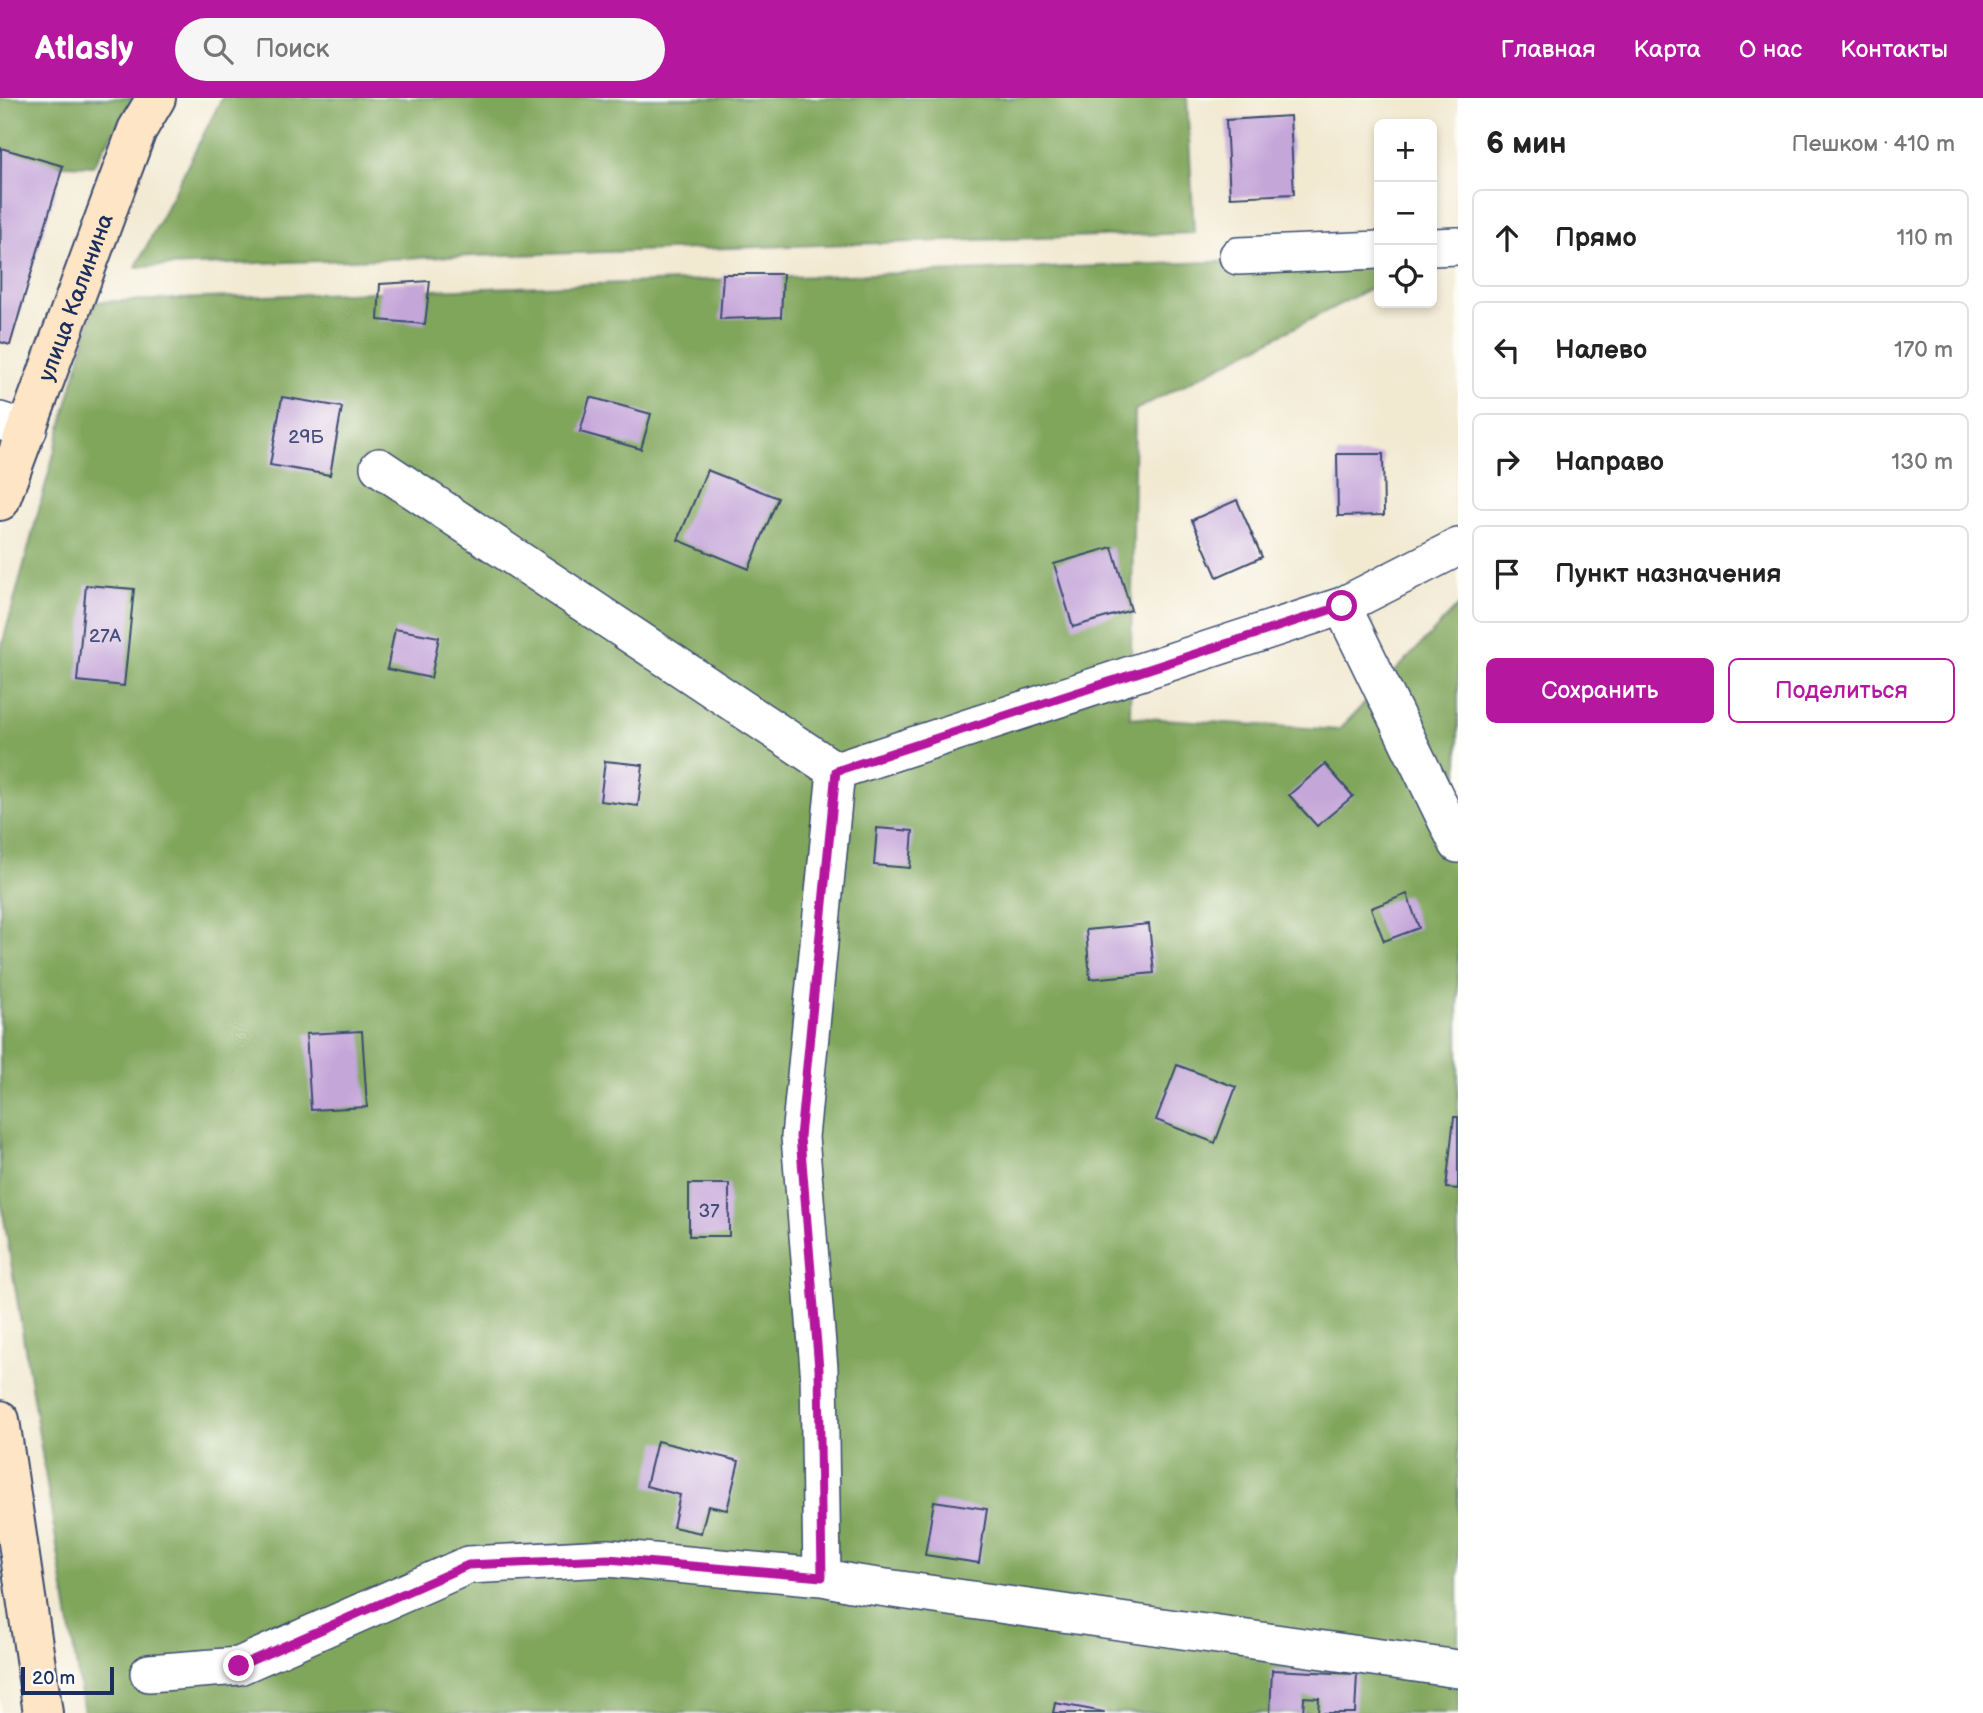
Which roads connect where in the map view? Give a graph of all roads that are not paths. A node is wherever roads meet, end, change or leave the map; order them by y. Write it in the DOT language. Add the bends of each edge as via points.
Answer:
graph roads {
  1 [pos="156,98"];
  2 [pos="1458,246"];
  3 [pos="1437,247"];
  4 [pos="1374,250"];
  5 [pos="1238,256"];
  6 [pos="14,426"];
  7 [pos="379,467"];
  8 [pos="0,501"];
  9 [pos="1458,547"];
  10 [pos="1342,606"];
  11 [pos="836,771"];
  12 [pos="1458,844"];
  13 [pos="0,1420"];
  14 [pos="822,1577"];
  15 [pos="1458,1669"];
  16 [pos="149,1673"];
  17 [pos="43,1713"];
  1 -- 6 [label="main road, улица Калинина" via="137,130"];
  2 -- 3 [label="street"];
  4 -- 5 [label="street"];
  6 -- 8 [label="main road, улица Калинина"];
  7 -- 11 [label="street"];
  9 -- 10 [label="street"];
  10 -- 11 [label="street"];
  10 -- 12 [label="street"];
  11 -- 14 [label="street" via="800,1137 819,1369"];
  13 -- 17 [label="main road"];
  14 -- 15 [label="street"];
  14 -- 16 [label="street" via="608,1559 468,1565 239,1666"];
}
